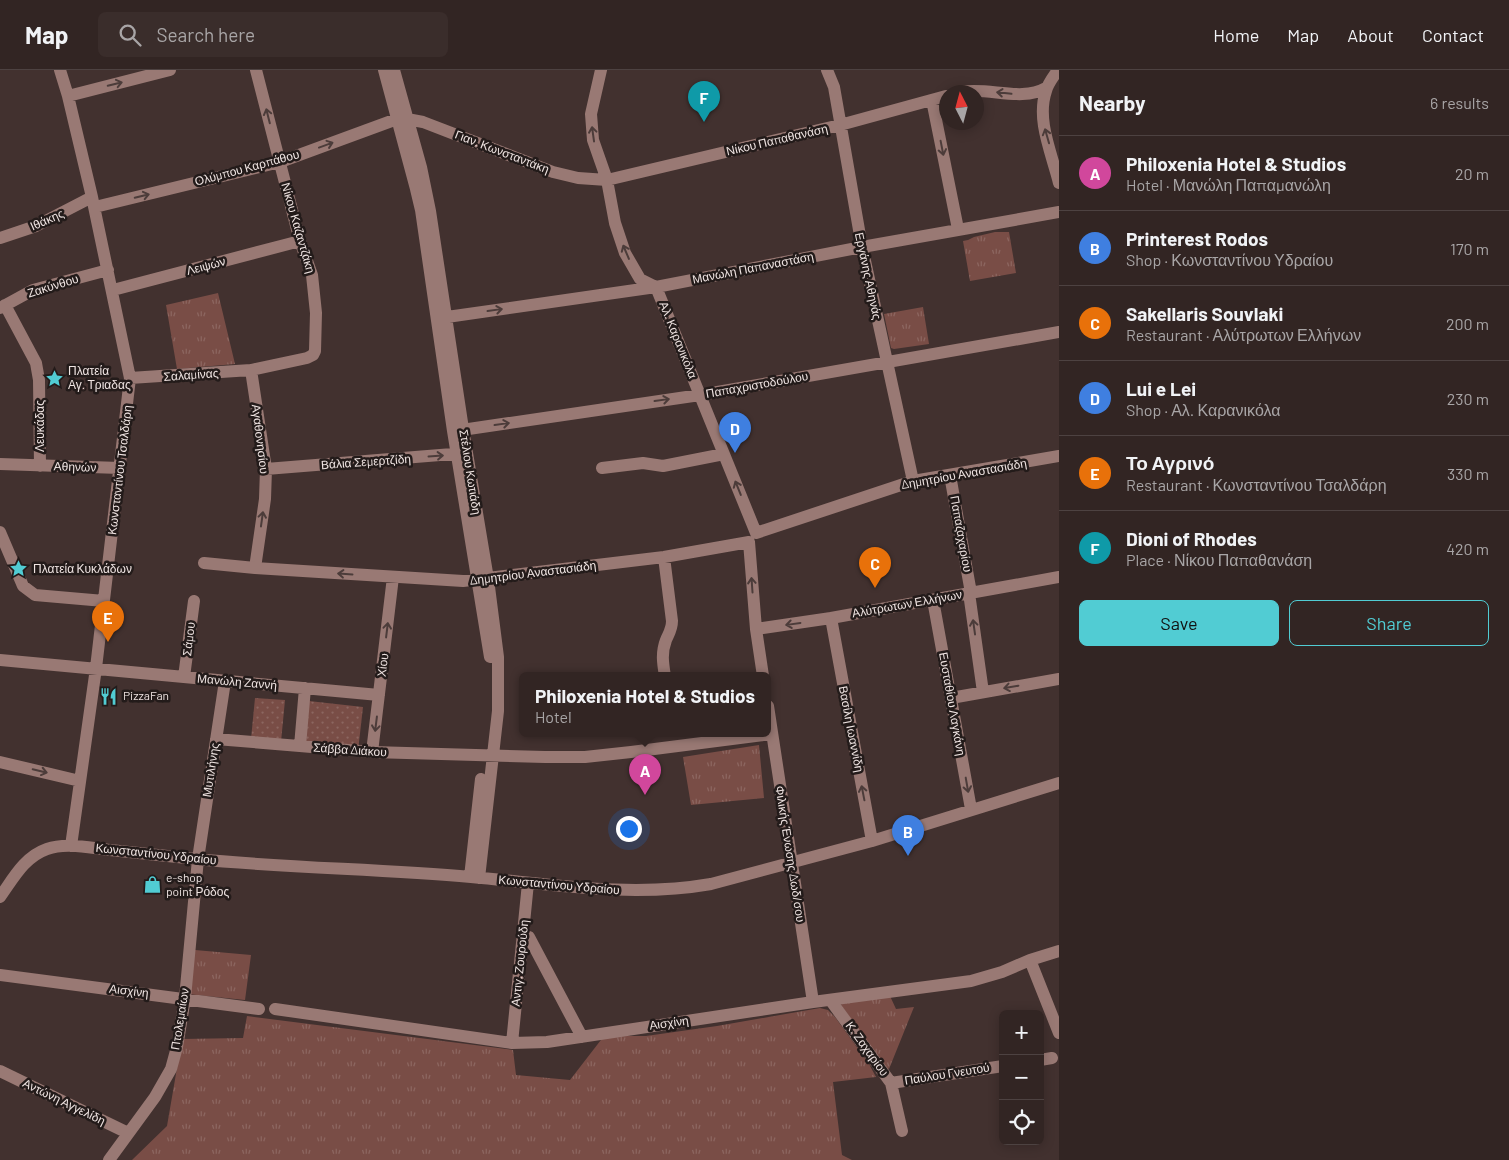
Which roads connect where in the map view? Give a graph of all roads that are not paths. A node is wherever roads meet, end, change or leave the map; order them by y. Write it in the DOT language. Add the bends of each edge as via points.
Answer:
graph roads {
  1 [pos="60,70"];
  2 [pos="170,70"];
  3 [pos="256,70"];
  4 [pos="384,70"];
  5 [pos="394,70"];
  6 [pos="601,70"];
  7 [pos="827,70"];
  8 [pos="1058,70"];
  9 [pos="1046,88"];
  10 [pos="984,91"];
  11 [pos="68,96"];
  12 [pos="939,98"];
  13 [pos="932,100"];
  14 [pos="402,119"];
  15 [pos="840,125"];
  16 [pos="280,162"];
  17 [pos="607,180"];
  18 [pos="1059,183"];
  19 [pos="94,202"];
  20 [pos="1059,212"];
  21 [pos="958,229"];
  22 [pos="0,238"];
  23 [pos="300,241"];
  24 [pos="862,247"];
  25 [pos="108,270"];
  26 [pos="656,287"];
  27 [pos="113,290"];
  28 [pos="3,307"];
  29 [pos="447,317"];
  30 [pos="1059,332"];
  31 [pos="886,362"];
  32 [pos="251,370"];
  33 [pos="130,378"];
  34 [pos="700,395"];
  35 [pos="458,430"];
  36 [pos="462,454"];
  37 [pos="724,454"];
  38 [pos="1059,456"];
  39 [pos="0,464"];
  40 [pos="40,466"];
  41 [pos="120,468"];
  42 [pos="602,468"];
  43 [pos="266,469"];
  44 [pos="950,475"];
  45 [pos="913,481"];
  46 [pos="0,532"];
  47 [pos="753,538"];
  48 [pos="664,556"];
  49 [pos="204,563"];
  50 [pos="255,568"];
  51 [pos="393,577"];
  52 [pos="1059,577"];
  53 [pos="483,580"];
  54 [pos="970,593"];
  55 [pos="933,600"];
  56 [pos="194,601"];
  57 [pos="104,602"];
  58 [pos="830,618"];
  59 [pos="756,629"];
  60 [pos="0,660"];
  61 [pos="96,668"];
  62 [pos="664,672"];
  63 [pos="762,672"];
  64 [pos="184,677"];
  65 [pos="1059,679"];
  66 [pos="225,681"];
  67 [pos="305,688"];
  68 [pos="983,692"];
  69 [pos="379,696"];
  70 [pos="951,698"];
  71 [pos="771,727"];
  72 [pos="772,734"];
  73 [pos="724,737"];
  74 [pos="216,739"];
  75 [pos="675,740"];
  76 [pos="300,746"];
  77 [pos="372,752"];
  78 [pos="488,755"];
  79 [pos="0,762"];
  80 [pos="80,781"];
  81 [pos="1059,782"];
  82 [pos="971,809"];
  83 [pos="872,841"];
  84 [pos="71,846"];
  85 [pos="198,859"];
  86 [pos="791,862"];
  87 [pos="474,878"];
  88 [pos="528,883"];
  89 [pos="4,884"];
  90 [pos="0,897"];
  91 [pos="529,937"];
  92 [pos="1059,951"];
  93 [pos="1030,960"];
  94 [pos="0,975"];
  95 [pos="185,998"];
  96 [pos="831,1000"];
  97 [pos="813,1002"];
  98 [pos="259,1009"];
  99 [pos="275,1009"];
  100 [pos="1059,1033"];
  101 [pos="582,1037"];
  102 [pos="512,1043"];
  103 [pos="999,1067"];
  104 [pos="0,1071"];
  105 [pos="891,1083"];
  106 [pos="902,1131"];
  107 [pos="128,1132"];
  108 [pos="109,1160"];
  1 -- 11 [label="street, Κωνσταντίνου Τσαλδάρη"];
  11 -- 2 [label="street, one-way"];
  16 -- 3 [label="street, Νίκου Καζαντζάκη, one-way"];
  4 -- 14 [label="street, Στέλιου Κωτιάδη"];
  5 -- 14 [label="street, Στέλιου Κωτιάδη"];
  17 -- 6 [label="street, one-way" via="593,140 590,114"];
  7 -- 15 [label="street, Εργάνης Αθηνάς" via="834,87"];
  8 -- 9 [label="street"];
  9 -- 10 [label="street, one-way" via="1028,94"];
  18 -- 9 [label="street, one-way" via="1042,121"];
  11 -- 19 [label="street, Κωνσταντίνου Τσαλδάρη"];
  12 -- 13 [label="street, Νίκου Παπαθανάση"];
  13 -- 15 [label="street, Νίκου Παπαθανάση"];
  13 -- 21 [label="street, one-way"];
  16 -- 14 [label="street, Ολύμπου Καρπάθου, one-way"];
  14 -- 17 [label="street, Γιαν. Κωνσταντάκη" via="423,122 553,172"];
  14 -- 29 [label="street, Στέλιου Κωτιάδη" via="427,195"];
  14 -- 35 [label="street, Στέλιου Κωτιάδη"];
  15 -- 17 [label="street, Νίκου Παπαθανάση"];
  15 -- 24 [label="street, Εργάνης Αθηνάς"];
  19 -- 16 [label="street, Ολύμπου Καρπάθου, one-way"];
  16 -- 23 [label="street, Νίκου Καζαντζάκη"];
  26 -- 17 [label="street, one-way" via="640,279 625,252 615,223"];
  19 -- 22 [label="street, Ιθάκης"];
  19 -- 25 [label="street, Κωνσταντίνου Τσαλδάρη"];
  20 -- 21 [label="street, Μανώλη Παπαναστάση"];
  21 -- 24 [label="street, Μανώλη Παπαναστάση"];
  23 -- 27 [label="street, Λειψών"];
  23 -- 32 [label="street, Νίκου Καζαντζάκη" via="312,275 315,351 308,358"];
  24 -- 26 [label="street, Μανώλη Παπαναστάση"];
  24 -- 31 [label="street, Εργάνης Αθηνάς"];
  25 -- 27 [label="street, Κωνσταντίνου Τσαλδάρη"];
  25 -- 28 [label="street, Ζακύνθου" via="33,290"];
  29 -- 26 [label="street, Μανώλη Παπαναστάση, one-way"];
  26 -- 34 [label="street, Αλ. Καρανικόλα"];
  27 -- 33 [label="street, Κωνσταντίνου Τσαλδάρη"];
  28 -- 40 [label="street, Λευκάδας" via="36,362"];
  29 -- 35 [label="street, Στέλιου Κωτιάδη"];
  30 -- 31 [label="street, Παπαχριστοδούλου"];
  31 -- 34 [label="street, Παπαχριστοδούλου"];
  31 -- 45 [label="street, Εργάνης Αθηνάς"];
  32 -- 33 [label="street, Σαλαμίνας"];
  32 -- 43 [label="street, Αγαθονησίου"];
  33 -- 41 [label="street, Κωνσταντίνου Τσαλδάρη"];
  35 -- 34 [label="street, Παπαχριστοδούλου, one-way"];
  34 -- 37 [label="street, Αλ. Καρανικόλα"];
  35 -- 36 [label="street, Στέλιου Κωτιάδη"];
  43 -- 36 [label="street, Βάλια Σεμερτζίδη, one-way"];
  36 -- 53 [label="street, Στέλιου Κωτιάδη"];
  37 -- 42 [label="street" via="663,466 643,463"];
  47 -- 37 [label="street, Αλ. Καρανικόλα, one-way"];
  38 -- 44 [label="street, Δημητρίου Αναστασιάδη"];
  39 -- 40 [label="street, Αθηνών"];
  40 -- 41 [label="street, Αθηνών"];
  41 -- 57 [label="street, Κωνσταντίνου Τσαλδάρη"];
  50 -- 43 [label="street, Αγαθονησίου, one-way"];
  44 -- 45 [label="street, Δημητρίου Αναστασιάδη"];
  44 -- 54 [label="street, Παπαζαχαρίου"];
  45 -- 47 [label="street, Δημητρίου Αναστασιάδη"];
  46 -- 57 [label="street" via="23,586 35,595"];
  47 -- 48 [label="street, Δημητρίου Αναστασιάδη"];
  59 -- 47 [label="street, one-way"];
  48 -- 53 [label="street, Δημητρίου Αναστασιάδη"];
  48 -- 62 [label="street" via="672,621 662,655"];
  49 -- 50 [label="street, Δημητρίου Αναστασιάδη"];
  51 -- 50 [label="street, Δημητρίου Αναστασιάδη, one-way"];
  51 -- 53 [label="street, Δημητρίου Αναστασιάδη"];
  69 -- 51 [label="street, Χίου, one-way"];
  52 -- 54 [label="street, Αλύτρωτων Ελλήνων"];
  53 -- 78 [label="street, Στέλιου Κωτιάδη" via="491,674"];
  54 -- 55 [label="street, Αλύτρωτων Ελλήνων"];
  68 -- 54 [label="street, Παπαζαχαρίου, one-way"];
  55 -- 58 [label="street, Αλύτρωτων Ελλήνων"];
  55 -- 70 [label="street, Ευσταθίου Λαγκάνη"];
  56 -- 64 [label="street, Σάμου"];
  57 -- 61 [label="street, Κωνσταντίνου Τσαλδάρη"];
  58 -- 59 [label="street, Αλύτρωτων Ελλήνων, one-way"];
  83 -- 58 [label="street, Βασίλη Ιωαννίδη, one-way"];
  59 -- 63 [label="street"];
  60 -- 61 [label="street, Μανώλη Ζαννή"];
  61 -- 64 [label="street, Μανώλη Ζαννή"];
  61 -- 80 [label="street, Κωνσταντίνου Τσαλδάρη"];
  64 -- 66 [label="street, Μανώλη Ζαννή"];
  65 -- 68 [label="street, one-way"];
  66 -- 67 [label="street, Μανώλη Ζαννή"];
  66 -- 74 [label="street, Μυτιλήνης"];
  67 -- 69 [label="street, Μανώλη Ζαννή"];
  67 -- 76 [label="street"];
  68 -- 70 [label="street"];
  69 -- 77 [label="street, Χίου, one-way"];
  70 -- 82 [label="street, Ευσταθίου Λαγκάνη, one-way"];
  71 -- 72 [label="street, Φιλικής Ένωσης Δωδ/σου"];
  72 -- 86 [label="street, Φιλικής Ένωσης Δωδ/σου"];
  73 -- 75 [label="street, Σάββα Διάκου"];
  74 -- 76 [label="street, Σάββα Διάκου"];
  74 -- 85 [label="street, Μυτιλήνης"];
  75 -- 78 [label="street, Σάββα Διάκου" via="586,757"];
  76 -- 77 [label="street, Σάββα Διάκου"];
  77 -- 78 [label="street, Σάββα Διάκου"];
  78 -- 87 [label="street, Στέλιου Κωτιάδη"];
  79 -- 80 [label="street, one-way"];
  80 -- 84 [label="street, Κωνσταντίνου Τσαλδάρη"];
  81 -- 82 [label="street, Κωνσταντίνου Υδραίου"];
  82 -- 83 [label="street, Κωνσταντίνου Υδραίου"];
  83 -- 86 [label="street, Κωνσταντίνου Υδραίου"];
  84 -- 85 [label="street, Κωνσταντίνου Υδραίου"];
  84 -- 89 [label="street, Κωνσταντίνου Υδραίου" via="46,849 31,858"];
  85 -- 87 [label="street, Κωνσταντίνου Υδραίου"];
  85 -- 95 [label="street, Πτολεμαίων"];
  86 -- 88 [label="street, Κωνσταντίνου Υδραίου" via="711,884 666,890"];
  86 -- 97 [label="street, Φιλικής Ένωσης Δωδ/σου"];
  87 -- 88 [label="street, Κωνσταντίνου Υδραίου"];
  88 -- 102 [label="street, Αντιγ. Ζουρούδη"];
  89 -- 90 [label="street"];
  91 -- 101 [label="street"];
  92 -- 93 [label="street, Αισχίνη"];
  93 -- 96 [label="street, Αισχίνη" via="971,980"];
  93 -- 100 [label="street"];
  94 -- 95 [label="street, Αισχίνη"];
  95 -- 98 [label="street, Αισχίνη"];
  95 -- 107 [label="street, Πτολεμαίων" via="171,1068 155,1097"];
  96 -- 97 [label="street, Αισχίνη"];
  96 -- 105 [label="street, Κ. Ζαχαρίου"];
  97 -- 101 [label="street, Αισχίνη"];
  99 -- 102 [label="street, Αισχίνη"];
  101 -- 102 [label="street, Αισχίνη"];
  103 -- 105 [label="street, Παύλου Γνευτού"];
  104 -- 107 [label="street, Αντώνη Αγγελίδη"];
  105 -- 106 [label="street, Κ. Ζαχαρίου"];
  107 -- 108 [label="street, Πτολεμαίων"];
}
